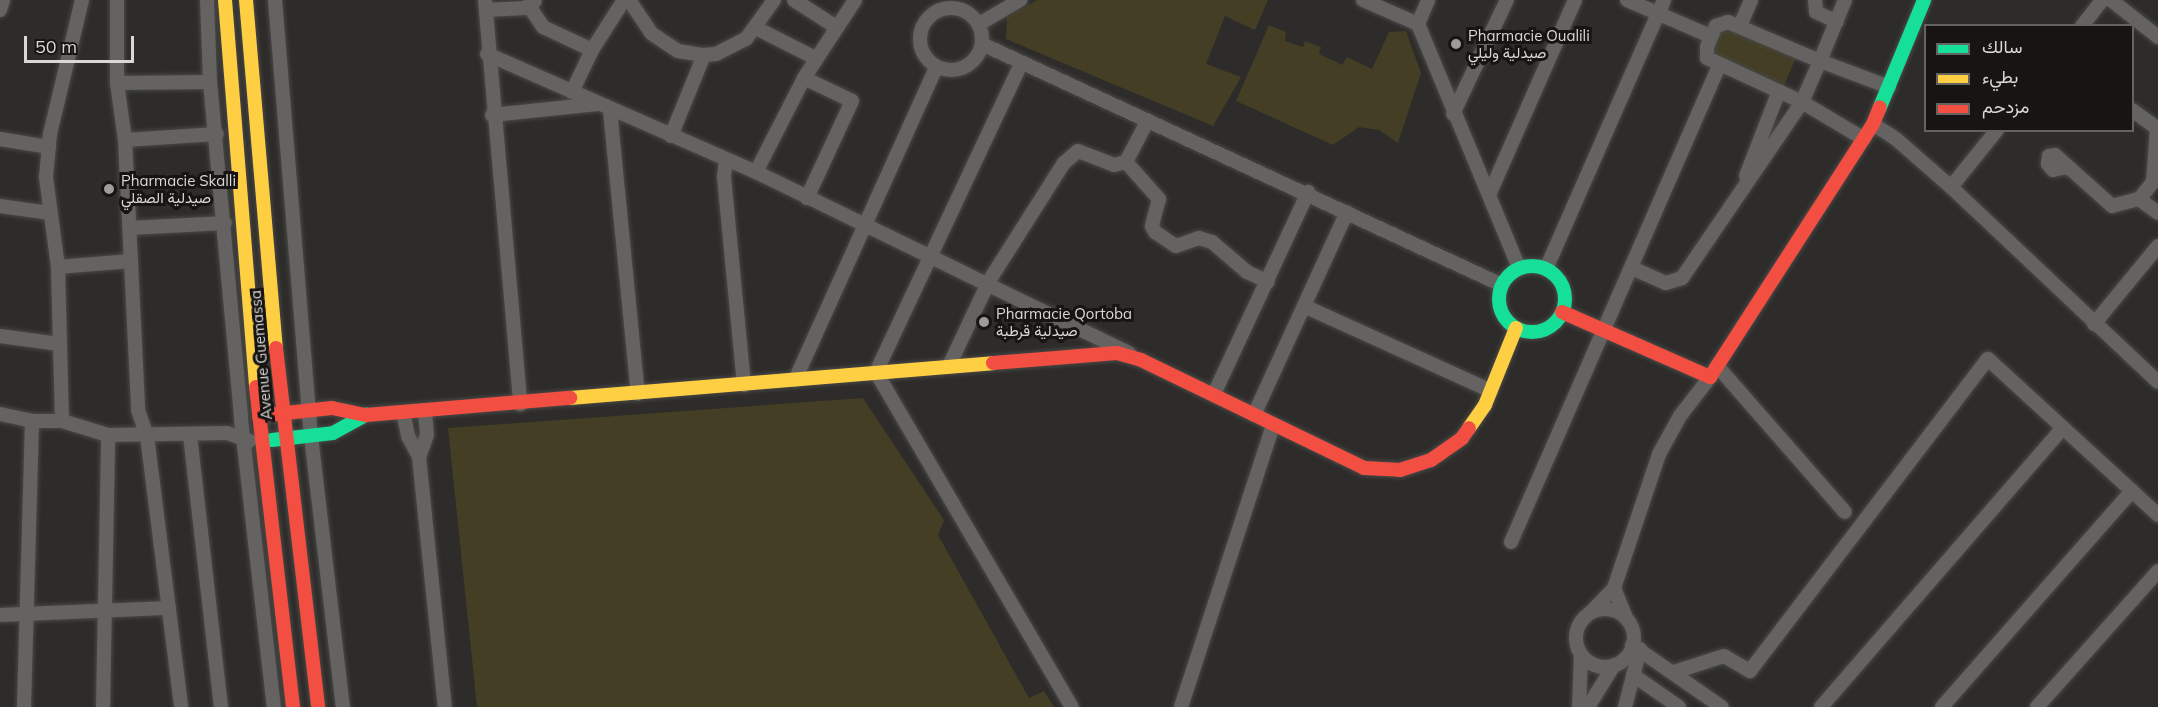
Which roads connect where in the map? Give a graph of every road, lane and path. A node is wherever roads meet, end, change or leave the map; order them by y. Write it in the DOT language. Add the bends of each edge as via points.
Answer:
graph roads {
  1 [pos="3,0"];
  2 [pos="82,0"];
  3 [pos="117,0"];
  4 [pos="207,0"];
  5 [pos="225,0"];
  6 [pos="246,0"];
  7 [pos="275,0"];
  8 [pos="624,0"];
  9 [pos="629,0"];
  10 [pos="774,0"];
  11 [pos="794,0"];
  12 [pos="855,0"];
  13 [pos="1020,0"];
  14 [pos="1363,0"];
  15 [pos="1428,0"];
  16 [pos="1507,0"];
  17 [pos="1575,0"];
  18 [pos="1627,0"];
  19 [pos="1664,0"];
  20 [pos="1751,0"];
  21 [pos="1815,0"];
  22 [pos="1845,0"];
  23 [pos="1924,0"];
  24 [pos="2102,0"];
  25 [pos="2111,0"];
  26 [pos="532,3"];
  27 [pos="953,4"];
  28 [pos="485,5"];
  29 [pos="0,10"];
  30 [pos="1657,15"];
  31 [pos="1837,22"];
  32 [pos="979,24"];
  33 [pos="1418,24"];
  34 [pos="2084,24"];
  35 [pos="1740,26"];
  36 [pos="836,27"];
  37 [pos="756,28"];
  38 [pos="1710,36"];
  39 [pos="2158,37"];
  40 [pos="982,44"];
  41 [pos="592,50"];
  42 [pos="487,54"];
  43 [pos="704,55"];
  44 [pos="817,59"];
  45 [pos="1820,61"];
  46 [pos="1022,64"];
  47 [pos="1719,66"];
  48 [pos="936,67"];
  49 [pos="804,78"];
  50 [pos="210,82"];
  51 [pos="117,83"];
  52 [pos="1889,87"];
  53 [pos="1779,91"];
  54 [pos="572,92"];
  55 [pos="1802,102"];
  56 [pos="604,107"];
  57 [pos="2134,111"];
  58 [pos="1454,114"];
  59 [pos="492,115"];
  60 [pos="1148,120"];
  61 [pos="2134,120"];
  62 [pos="1873,124"];
  63 [pos="1995,132"];
  64 [pos="217,134"];
  65 [pos="2155,135"];
  66 [pos="671,136"];
  67 [pos="0,139"];
  68 [pos="1864,139"];
  69 [pos="125,140"];
  70 [pos="49,147"];
  71 [pos="726,160"];
  72 [pos="1126,162"];
  73 [pos="2068,167"];
  74 [pos="756,172"];
  75 [pos="1747,183"];
  76 [pos="1951,187"];
  77 [pos="1308,192"];
  78 [pos="1489,195"];
  79 [pos="807,198"];
  80 [pos="2139,199"];
  81 [pos="1,210"];
  82 [pos="1347,212"];
  83 [pos="49,213"];
  84 [pos="2158,213"];
  85 [pos="225,223"];
  86 [pos="866,225"];
  87 [pos="130,228"];
  88 [pos="2158,246"];
  89 [pos="930,254"];
  90 [pos="131,261"];
  91 [pos="58,267"];
  92 [pos="1519,268"];
  93 [pos="1632,268"];
  94 [pos="1546,269"];
  95 [pos="988,281"];
  96 [pos="1268,282"];
  97 [pos="1502,285"];
  98 [pos="1304,306"];
  99 [pos="1562,312"];
  100 [pos="2094,324"];
  101 [pos="1516,327"];
  102 [pos="1604,331"];
  103 [pos="0,336"];
  104 [pos="59,344"];
  105 [pos="1141,360"];
  106 [pos="949,366"];
  107 [pos="1714,371"];
  108 [pos="876,372"];
  109 [pos="795,380"];
  110 [pos="2158,382"];
  111 [pos="744,385"];
  112 [pos="1491,391"];
  113 [pos="638,394"];
  114 [pos="1214,394"];
  115 [pos="520,404"];
  116 [pos="309,410"];
  117 [pos="424,411"];
  118 [pos="403,412"];
  119 [pos="282,413"];
  120 [pos="0,414"];
  121 [pos="366,415"];
  122 [pos="1254,415"];
  123 [pos="259,416"];
  124 [pos="241,419"];
  125 [pos="62,421"];
  126 [pos="32,422"];
  127 [pos="1273,424"];
  128 [pos="2063,428"];
  129 [pos="227,433"];
  130 [pos="108,435"];
  131 [pos="190,435"];
  132 [pos="147,436"];
  133 [pos="311,436"];
  134 [pos="285,438"];
  135 [pos="261,441"];
  136 [pos="243,442"];
  137 [pos="419,457"];
  138 [pos="2132,491"];
  139 [pos="1845,512"];
  140 [pos="2158,515"];
  141 [pos="1510,542"];
  142 [pos="2158,571"];
  143 [pos="1614,588"];
  144 [pos="169,608"];
  145 [pos="103,614"];
  146 [pos="1589,614"];
  147 [pos="0,615"];
  148 [pos="26,615"];
  149 [pos="1627,619"];
  150 [pos="1636,647"];
  151 [pos="1581,655"];
  152 [pos="1614,665"];
  153 [pos="1674,672"];
  154 [pos="1633,675"];
  155 [pos="24,707"];
  156 [pos="103,707"];
  157 [pos="181,707"];
  158 [pos="221,707"];
  159 [pos="274,707"];
  160 [pos="293,707"];
  161 [pos="318,707"];
  162 [pos="344,707"];
  163 [pos="445,707"];
  164 [pos="1072,707"];
  165 [pos="1182,707"];
  166 [pos="1580,707"];
  167 [pos="1588,707"];
  168 [pos="1625,707"];
  169 [pos="1679,707"];
  170 [pos="1722,707"];
  171 [pos="1821,707"];
  172 [pos="1942,707"];
  173 [pos="2037,707"];
  1 -- 29 [label="street"];
  2 -- 70 [label="street"];
  3 -- 51 [label="street"];
  4 -- 50 [label="street"];
  5 -- 123 [label="street, Avenue Guemassa"];
  6 -- 119 [label="street, Avenue Guemassa"];
  7 -- 116 [label="street"];
  8 -- 41 [label="street"];
  9 -- 43 [label="street" via="651,33 678,51"];
  10 -- 37 [label="street"];
  11 -- 36 [label="street"];
  12 -- 36 [label="street"];
  13 -- 32 [label="street"];
  14 -- 33 [label="street"];
  15 -- 33 [label="street"];
  16 -- 58 [label="street"];
  17 -- 78 [label="street"];
  18 -- 30 [label="street"];
  19 -- 30 [label="street"];
  20 -- 35 [label="street"];
  21 -- 31 [label="street" via="1816,12"];
  22 -- 31 [label="street"];
  23 -- 52 [label="street"];
  24 -- 34 [label="street"];
  25 -- 39 [label="street"];
  26 -- 28 [label="street"];
  26 -- 41 [label="street" via="543,27"];
  27 -- 32 [label="street"];
  27 -- 48 [label="street" via="934,12 921,27 920,47"];
  28 -- 42 [label="street"];
  30 -- 38 [label="street"];
  30 -- 94 [label="street"];
  31 -- 45 [label="street"];
  32 -- 40 [label="street"];
  33 -- 58 [label="street"];
  35 -- 38 [label="street" via="1723,21"];
  35 -- 45 [label="street"];
  36 -- 44 [label="street"];
  37 -- 43 [label="street" via="741,43"];
  37 -- 44 [label="street"];
  38 -- 47 [label="street" via="1707,58"];
  40 -- 46 [label="street"];
  40 -- 48 [label="street" via="976,58 965,67"];
  41 -- 54 [label="street"];
  42 -- 54 [label="street"];
  42 -- 59 [label="street"];
  43 -- 66 [label="street"];
  44 -- 49 [label="street"];
  45 -- 52 [label="street"];
  45 -- 55 [label="street"];
  46 -- 60 [label="street"];
  46 -- 89 [label="street"];
  47 -- 53 [label="street"];
  47 -- 93 [label="street"];
  48 -- 86 [label="street"];
  49 -- 74 [label="street"];
  49 -- 79 [label="street" via="852,101"];
  50 -- 51 [label="street"];
  50 -- 64 [label="street"];
  51 -- 69 [label="street"];
  52 -- 62 [label="street"];
  53 -- 55 [label="street"];
  53 -- 75 [label="street" via="1747,171"];
  54 -- 56 [label="street"];
  55 -- 68 [label="street"];
  55 -- 75 [label="street"];
  56 -- 59 [label="street"];
  56 -- 66 [label="street"];
  56 -- 113 [label="street"];
  57 -- 65 [label="street" via="2157,128"];
  58 -- 78 [label="street"];
  59 -- 115 [label="street"];
  60 -- 72 [label="street"];
  60 -- 77 [label="street"];
  61 -- 65 [label="street"];
  62 -- 68 [label="street"];
  62 -- 76 [label="street" via="1896,138"];
  63 -- 76 [label="street"];
  64 -- 69 [label="street"];
  64 -- 85 [label="street"];
  65 -- 80 [label="street" via="2153,182"];
  66 -- 71 [label="street"];
  67 -- 70 [label="street"];
  68 -- 107 [label="street"];
  69 -- 87 [label="street"];
  70 -- 83 [label="street"];
  71 -- 74 [label="street"];
  71 -- 111 [label="street" via="724,177"];
  72 -- 95 [label="street" via="1114,165 1089,153 1071,154"];
  72 -- 96 [label="street" via="1158,199 1152,226 1155,232 1176,246 1199,238 1212,242 1247,272"];
  73 -- 80 [label="street" via="2112,206"];
  74 -- 79 [label="street"];
  75 -- 93 [label="street" via="1682,278 1666,283"];
  76 -- 100 [label="street"];
  77 -- 82 [label="street"];
  77 -- 96 [label="street"];
  78 -- 92 [label="street"];
  79 -- 86 [label="street"];
  80 -- 84 [label="street"];
  81 -- 83 [label="street"];
  82 -- 97 [label="street"];
  82 -- 98 [label="street"];
  83 -- 91 [label="street"];
  85 -- 87 [label="street"];
  85 -- 124 [label="street"];
  86 -- 89 [label="street"];
  86 -- 109 [label="street"];
  87 -- 90 [label="street"];
  88 -- 100 [label="street"];
  89 -- 95 [label="street"];
  89 -- 108 [label="street"];
  90 -- 91 [label="street"];
  90 -- 132 [label="street" via="138,410"];
  91 -- 104 [label="street"];
  92 -- 94 [label="street"];
  92 -- 97 [label="street"];
  93 -- 102 [label="street"];
  94 -- 99 [label="street" via="1563,287"];
  95 -- 105 [label="street"];
  95 -- 106 [label="street"];
  96 -- 114 [label="street"];
  97 -- 101 [label="street" via="1500,309"];
  98 -- 112 [label="street"];
  98 -- 122 [label="street"];
  99 -- 101 [label="street" via="1544,329 1530,332"];
  99 -- 102 [label="street"];
  100 -- 110 [label="street"];
  101 -- 112 [label="street"];
  102 -- 107 [label="street"];
  102 -- 141 [label="street"];
  103 -- 104 [label="street"];
  104 -- 125 [label="street"];
  105 -- 106 [label="street" via="1099,353"];
  105 -- 114 [label="street"];
  106 -- 108 [label="street"];
  107 -- 139 [label="street"];
  107 -- 143 [label="street" via="1680,416 1659,454"];
  108 -- 109 [label="street"];
  108 -- 164 [label="street"];
  109 -- 111 [label="street"];
  111 -- 113 [label="street"];
  112 -- 127 [label="street" via="1473,422 1448,450 1400,470 1364,468"];
  113 -- 115 [label="street"];
  114 -- 122 [label="street"];
  115 -- 117 [label="street"];
  116 -- 119 [label="street"];
  116 -- 121 [label="street" via="332,408"];
  116 -- 133 [label="street"];
  117 -- 118 [label="street"];
  117 -- 137 [label="street" via="427,435"];
  118 -- 121 [label="street"];
  118 -- 137 [label="street" via="408,436"];
  119 -- 123 [label="street"];
  119 -- 134 [label="street, Avenue Guemassa"];
  120 -- 126 [label="street"];
  121 -- 133 [label="street" via="333,433"];
  122 -- 127 [label="street"];
  123 -- 124 [label="street"];
  123 -- 135 [label="street, Avenue Guemassa"];
  124 -- 129 [label="street"];
  124 -- 136 [label="street"];
  125 -- 126 [label="street"];
  125 -- 130 [label="street"];
  126 -- 148 [label="street"];
  127 -- 165 [label="street"];
  128 -- 138 [label="street"];
  128 -- 153 [label="street" via="1988,358 1750,671 1724,656"];
  128 -- 171 [label="street"];
  129 -- 131 [label="street"];
  129 -- 136 [label="street"];
  130 -- 132 [label="street"];
  130 -- 145 [label="street"];
  131 -- 132 [label="street"];
  131 -- 158 [label="street"];
  132 -- 144 [label="street"];
  133 -- 134 [label="street"];
  133 -- 162 [label="street"];
  134 -- 135 [label="street"];
  134 -- 161 [label="street, Avenue Guemassa"];
  135 -- 136 [label="street"];
  135 -- 160 [label="street, Avenue Guemassa"];
  136 -- 159 [label="street"];
  137 -- 163 [label="street"];
  138 -- 140 [label="street"];
  138 -- 172 [label="street"];
  142 -- 173 [label="street"];
  143 -- 146 [label="street"];
  143 -- 149 [label="street"];
  144 -- 145 [label="street"];
  144 -- 157 [label="street"];
  145 -- 148 [label="street"];
  145 -- 156 [label="street"];
  146 -- 149 [label="street" via="1604,609"];
  146 -- 151 [label="street" via="1582,620 1576,638"];
  147 -- 148 [label="street"];
  148 -- 155 [label="street"];
  149 -- 150 [label="street"];
  150 -- 152 [label="street"];
  150 -- 153 [label="street"];
  150 -- 154 [label="street"];
  151 -- 152 [label="street" via="1596,665"];
  151 -- 166 [label="street"];
  152 -- 167 [label="street"];
  153 -- 170 [label="street"];
  154 -- 168 [label="street"];
  154 -- 169 [label="street"];
}
